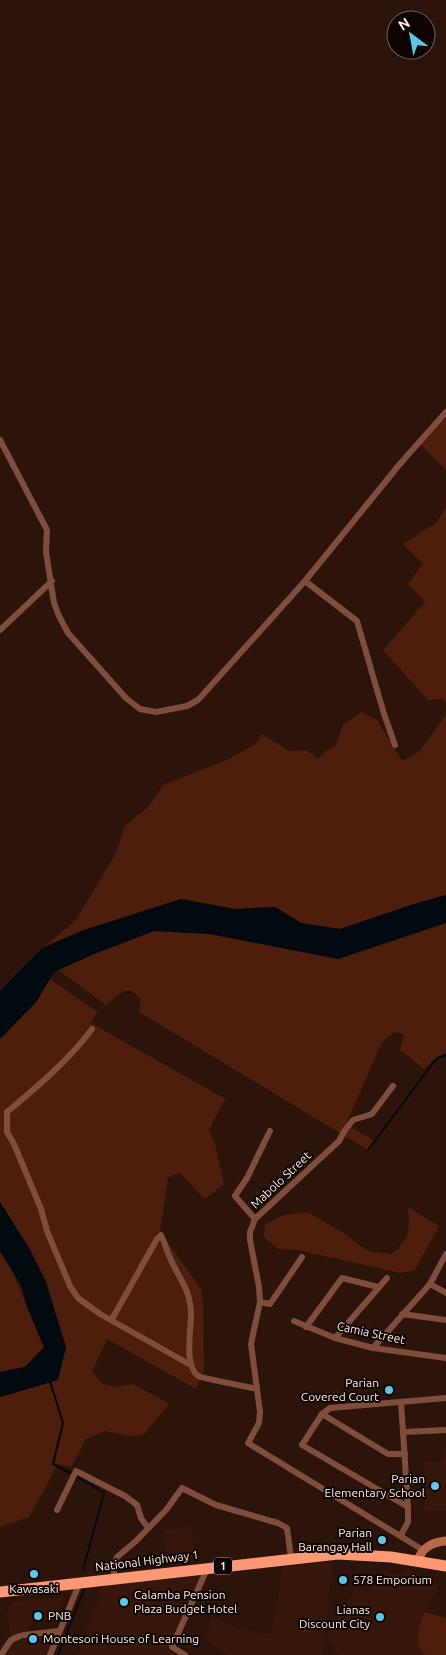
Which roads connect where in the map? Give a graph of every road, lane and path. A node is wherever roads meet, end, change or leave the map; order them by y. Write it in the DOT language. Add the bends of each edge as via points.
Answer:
graph roads {
  1 [pos="446,412"];
  2 [pos="0,440"];
  3 [pos="52,581"];
  4 [pos="305,581"];
  5 [pos="0,630"];
  6 [pos="395,745"];
  7 [pos="92,1029"];
  8 [pos="393,1086"];
  9 [pos="270,1132"];
  10 [pos="255,1219"];
  11 [pos="446,1254"];
  12 [pos="302,1257"];
  13 [pos="387,1278"];
  14 [pos="430,1284"];
  15 [pos="378,1288"];
  16 [pos="446,1294"];
  17 [pos="260,1302"];
  18 [pos="402,1314"];
  19 [pos="112,1320"];
  20 [pos="446,1320"];
  21 [pos="294,1321"];
  22 [pos="306,1327"];
  23 [pos="335,1338"];
  24 [pos="373,1348"];
  25 [pos="446,1358"];
  26 [pos="189,1364"];
  27 [pos="257,1389"];
  28 [pos="446,1398"];
  29 [pos="401,1402"];
  30 [pos="322,1414"];
  31 [pos="446,1430"];
  32 [pos="404,1432"];
  33 [pos="404,1454"];
  34 [pos="408,1507"];
  35 [pos="57,1510"];
  36 [pos="148,1528"];
  37 [pos="401,1535"];
  38 [pos="446,1541"];
  39 [pos="423,1550"];
  40 [pos="291,1558"];
  41 [pos="418,1561"];
  42 [pos="446,1566"];
  43 [pos="208,1568"];
  44 [pos="114,1578"];
  45 [pos="80,1582"];
  46 [pos="0,1592"];
  47 [pos="59,1631"];
  48 [pos="1,1655"];
  49 [pos="50,1655"];
  50 [pos="185,1655"];
  1 -- 4 [label="street"];
  2 -- 3 [label="street" via="47,530 46,552"];
  3 -- 4 [label="street" via="54,603 68,633 126,698 140,709 156,712 187,706 198,700"];
  3 -- 5 [label="street"];
  4 -- 6 [label="street" via="357,621"];
  7 -- 19 [label="street" via="77,1049 7,1112 7,1132 70,1286 78,1298"];
  8 -- 10 [label="street, Mabolo Street" via="372,1114 353,1120 339,1141"];
  9 -- 10 [label="street" via="235,1196"];
  10 -- 17 [label="street, Mabolo Street" via="250,1240"];
  11 -- 14 [label="street"];
  12 -- 17 [label="street" via="270,1304"];
  13 -- 15 [label="street"];
  14 -- 16 [label="street"];
  14 -- 18 [label="street"];
  15 -- 22 [label="street" via="342,1278"];
  15 -- 23 [label="street"];
  17 -- 27 [label="street, Mabolo Street" via="251,1344"];
  18 -- 20 [label="street"];
  18 -- 24 [label="street"];
  19 -- 26 [label="street"];
  19 -- 26 [label="street" via="161,1235 191,1302"];
  21 -- 22 [label="street, Camia Street"];
  22 -- 23 [label="street, Camia Street"];
  23 -- 24 [label="street, Camia Street"];
  24 -- 25 [label="street, Camia Street"];
  26 -- 27 [label="street" via="200,1378"];
  27 -- 37 [label="street, Mabolo Street" via="259,1423 248,1443"];
  28 -- 29 [label="street"];
  29 -- 30 [label="street" via="330,1408"];
  29 -- 32 [label="street"];
  30 -- 33 [label="street" via="388,1454"];
  30 -- 34 [label="street" via="302,1445"];
  31 -- 32 [label="street"];
  32 -- 33 [label="street"];
  33 -- 34 [label="street"];
  34 -- 37 [label="street" via="408,1522"];
  35 -- 36 [label="street" via="76,1471 137,1505"];
  36 -- 40 [label="street" via="182,1488 216,1505 287,1528"];
  36 -- 44 [label="street" via="117,1557"];
  37 -- 39 [label="street, Mabolo Street"];
  38 -- 39 [label="main road"];
  39 -- 41 [label="main road"];
  40 -- 41 [label="highway, National Highway 1 / 1" via="355,1554"];
  40 -- 43 [label="highway, National Highway 1 / 1"];
  41 -- 42 [label="highway, National Highway 1 / 1"];
  43 -- 44 [label="highway, National Highway 1 / 1"];
  43 -- 50 [label="street" via="172,1647"];
  44 -- 45 [label="highway, National Highway 1 / 1"];
  45 -- 46 [label="highway, National Highway 1 / 1"];
  45 -- 47 [label="street"];
  47 -- 48 [label="street" via="22,1635 11,1640"];
  47 -- 49 [label="street"];
}
